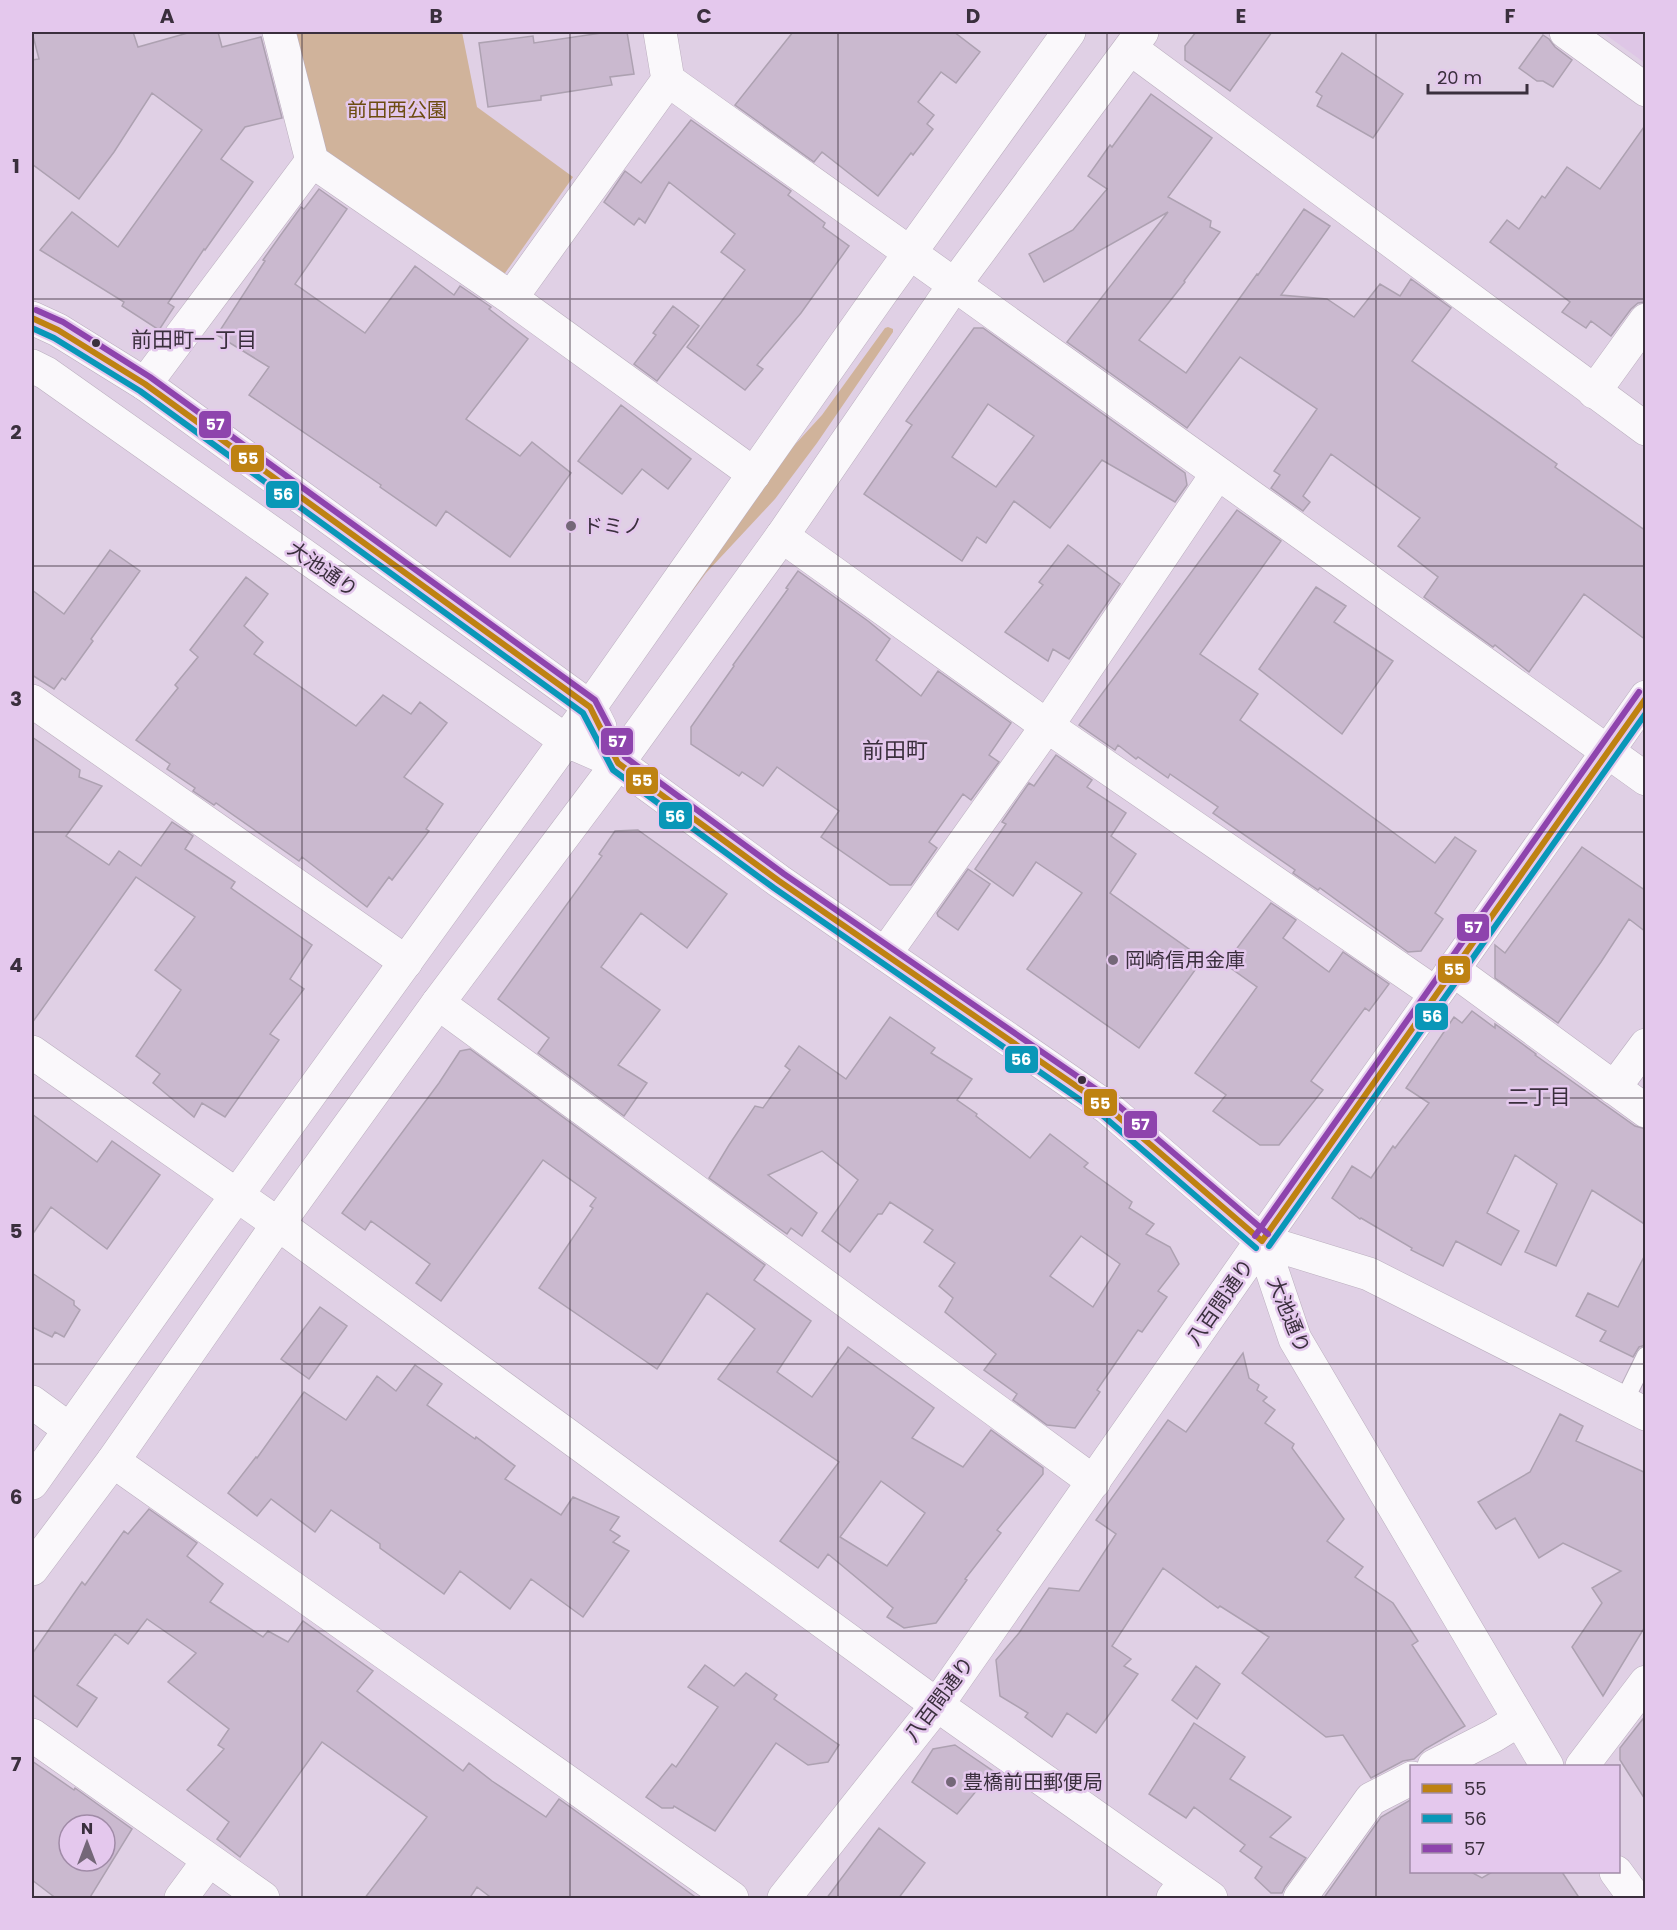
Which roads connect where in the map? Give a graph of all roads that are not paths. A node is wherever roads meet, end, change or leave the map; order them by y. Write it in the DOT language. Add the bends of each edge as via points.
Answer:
graph roads {
  1 [pos="279,32"];
  2 [pos="660,32"];
  3 [pos="1069,32"];
  4 [pos="1566,32"];
  5 [pos="1136,40"];
  6 [pos="668,80"];
  7 [pos="1646,90"];
  8 [pos="312,161"];
  9 [pos="909,252"];
  10 [pos="955,284"];
  11 [pos="511,298"];
  12 [pos="32,318"];
  13 [pos="1646,320"];
  14 [pos="32,366"];
  15 [pos="145,384"];
  16 [pos="1594,392"];
  17 [pos="1646,429"];
  18 [pos="754,474"];
  19 [pos="1217,474"];
  20 [pos="782,536"];
  21 [pos="1646,697"];
  22 [pos="32,701"];
  23 [pos="590,707"];
  24 [pos="1047,726"];
  25 [pos="565,740"];
  26 [pos="1606,751"];
  27 [pos="618,763"];
  28 [pos="1646,779"];
  29 [pos="885,954"];
  30 [pos="406,962"];
  31 [pos="1444,981"];
  32 [pos="438,1003"];
  33 [pos="1646,1045"];
  34 [pos="32,1052"];
  35 [pos="1614,1088"];
  36 [pos="1646,1111"];
  37 [pos="237,1196"];
  38 [pos="278,1224"];
  39 [pos="1262,1241"];
  40 [pos="1646,1356"];
  41 [pos="32,1402"];
  42 [pos="1634,1408"];
  43 [pos="69,1430"];
  44 [pos="112,1461"];
  45 [pos="1094,1482"];
  46 [pos="32,1483"];
  47 [pos="32,1569"];
  48 [pos="1646,1682"];
  49 [pos="937,1706"];
  50 [pos="1520,1720"];
  51 [pos="32,1735"];
  52 [pos="1438,1765"];
  53 [pos="1546,1765"];
  54 [pos="1584,1765"];
  55 [pos="1410,1779"];
  56 [pos="209,1860"];
  57 [pos="1617,1873"];
  58 [pos="1190,1893"];
  59 [pos="181,1899"];
  60 [pos="263,1899"];
  61 [pos="732,1899"];
  62 [pos="784,1899"];
  63 [pos="1300,1899"];
  64 [pos="1635,1899"];
  1 -- 8 [label="street"];
  2 -- 6 [label="street"];
  3 -- 9 [label="street"];
  4 -- 7 [label="street"];
  5 -- 10 [label="street"];
  5 -- 16 [label="street"];
  6 -- 9 [label="street"];
  6 -- 11 [label="street"];
  8 -- 11 [label="street"];
  8 -- 15 [label="street"];
  9 -- 10 [label="street"];
  9 -- 18 [label="street"];
  10 -- 19 [label="street"];
  10 -- 20 [label="street"];
  11 -- 18 [label="street"];
  12 -- 15 [label="street, 大池通り"];
  13 -- 16 [label="street"];
  14 -- 25 [label="street, 大池通り"];
  15 -- 23 [label="street, 大池通り"];
  16 -- 17 [label="street"];
  18 -- 23 [label="street"];
  19 -- 24 [label="street"];
  19 -- 26 [label="street"];
  20 -- 24 [label="street"];
  20 -- 27 [label="street"];
  21 -- 26 [label="street, 八百間通り"];
  22 -- 30 [label="street"];
  23 -- 25 [label="street"];
  23 -- 27 [label="street, 大池通り"];
  24 -- 29 [label="street"];
  24 -- 31 [label="street"];
  25 -- 27 [label="street, 大池通り"];
  25 -- 30 [label="street"];
  26 -- 28 [label="street"];
  26 -- 31 [label="street, 八百間通り"];
  27 -- 29 [label="street, 大池通り"];
  27 -- 32 [label="street"];
  29 -- 39 [label="street, 大池通り" via="1108,1108"];
  30 -- 37 [label="street"];
  31 -- 35 [label="street"];
  31 -- 39 [label="street, 八百間通り"];
  32 -- 38 [label="street"];
  32 -- 45 [label="street"];
  33 -- 35 [label="street"];
  34 -- 37 [label="street"];
  35 -- 36 [label="street"];
  37 -- 38 [label="street"];
  37 -- 43 [label="street"];
  38 -- 44 [label="street"];
  38 -- 49 [label="street"];
  39 -- 42 [label="street" via="1369,1274"];
  39 -- 45 [label="street, 八百間通り"];
  39 -- 50 [label="street, 大池通り" via="1295,1340"];
  40 -- 42 [label="lane"];
  41 -- 43 [label="street"];
  43 -- 46 [label="street"];
  44 -- 47 [label="street"];
  44 -- 61 [label="street"];
  45 -- 49 [label="street, 八百間通り"];
  48 -- 54 [label="street"];
  49 -- 58 [label="street"];
  49 -- 62 [label="street, 八百間通り"];
  50 -- 52 [label="street"];
  50 -- 53 [label="street, 大池通り"];
  51 -- 56 [label="street"];
  55 -- 63 [label="street" via="1371,1799"];
  56 -- 59 [label="street"];
  56 -- 60 [label="street"];
  57 -- 64 [label="street"];
}
